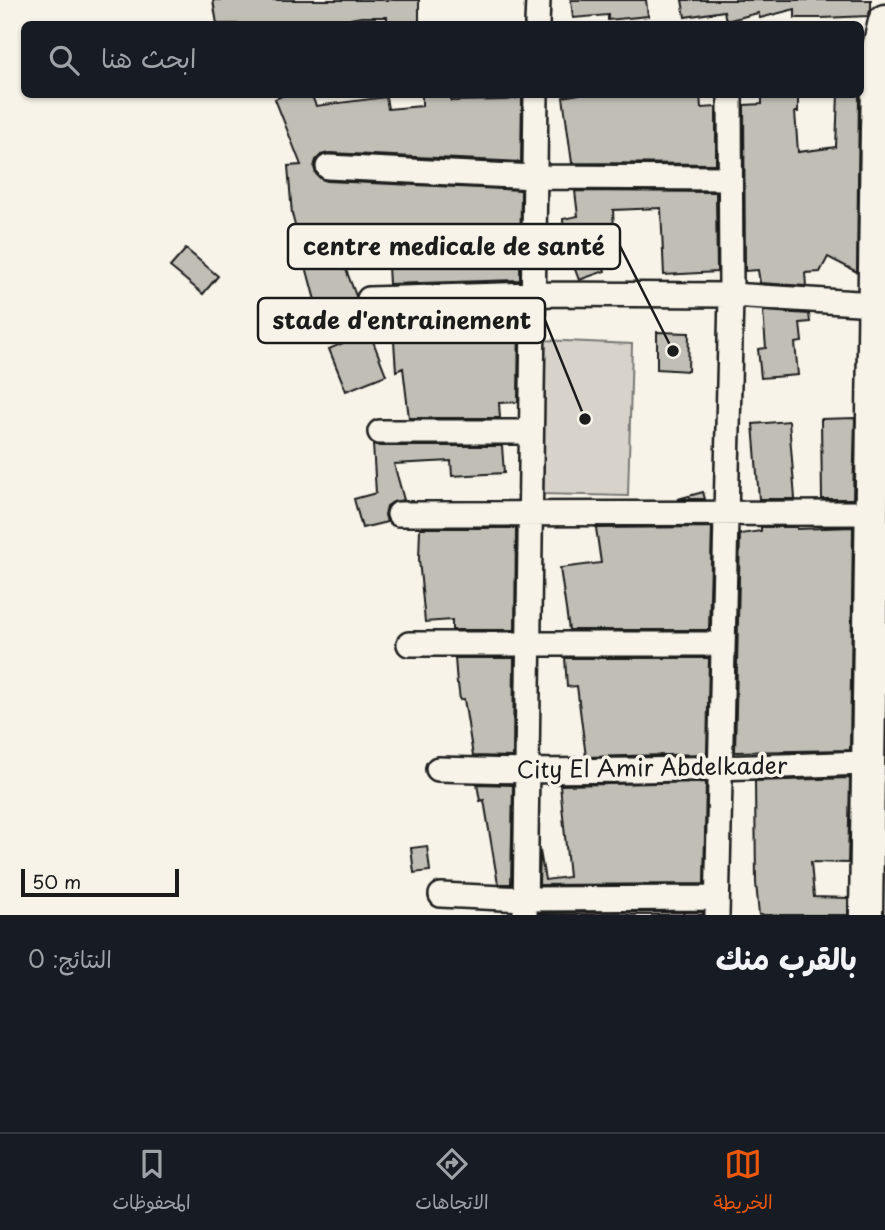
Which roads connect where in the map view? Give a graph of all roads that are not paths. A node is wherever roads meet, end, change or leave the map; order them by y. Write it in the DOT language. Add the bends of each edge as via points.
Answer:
graph roads {
  1 [pos="538,0"];
  2 [pos="537,21"];
  3 [pos="875,38"];
  4 [pos="536,98"];
  5 [pos="730,98"];
  6 [pos="328,167"];
  7 [pos="535,177"];
  8 [pos="730,178"];
  9 [pos="880,251"];
  10 [pos="533,295"];
  11 [pos="731,295"];
  12 [pos="369,299"];
  13 [pos="874,304"];
  14 [pos="879,404"];
  15 [pos="380,432"];
  16 [pos="531,432"];
  17 [pos="530,513"];
  18 [pos="726,513"];
  19 [pos="871,513"];
  20 [pos="399,514"];
  21 [pos="409,644"];
  22 [pos="528,644"];
  23 [pos="723,644"];
  24 [pos="877,671"];
  25 [pos="867,763"];
  26 [pos="438,769"];
  27 [pos="720,769"];
  28 [pos="527,772"];
  29 [pos="876,823"];
  30 [pos="441,895"];
  31 [pos="525,907"];
  32 [pos="717,907"];
  33 [pos="866,915"];
  1 -- 2 [label="street"];
  3 -- 9 [label="street"];
  4 -- 7 [label="street"];
  5 -- 8 [label="street"];
  6 -- 7 [label="street"];
  7 -- 8 [label="street"];
  7 -- 10 [label="street"];
  8 -- 11 [label="street"];
  9 -- 13 [label="street"];
  10 -- 11 [label="street"];
  10 -- 12 [label="street"];
  10 -- 16 [label="street"];
  11 -- 13 [label="street"];
  11 -- 18 [label="street"];
  13 -- 14 [label="street"];
  14 -- 19 [label="street"];
  15 -- 16 [label="street"];
  16 -- 17 [label="street"];
  17 -- 18 [label="street"];
  17 -- 20 [label="street"];
  17 -- 22 [label="street"];
  18 -- 19 [label="street"];
  18 -- 23 [label="street"];
  19 -- 24 [label="street"];
  21 -- 22 [label="street"];
  22 -- 23 [label="street"];
  22 -- 28 [label="street"];
  23 -- 27 [label="street"];
  24 -- 25 [label="street"];
  25 -- 27 [label="street, City El Amir Abdelkader"];
  25 -- 29 [label="street"];
  26 -- 28 [label="street, City El Amir Abdelkader"];
  27 -- 28 [label="street, City El Amir Abdelkader"];
  27 -- 32 [label="street"];
  28 -- 31 [label="street"];
  29 -- 33 [label="street"];
  30 -- 31 [label="street"];
  31 -- 32 [label="street"];
}
